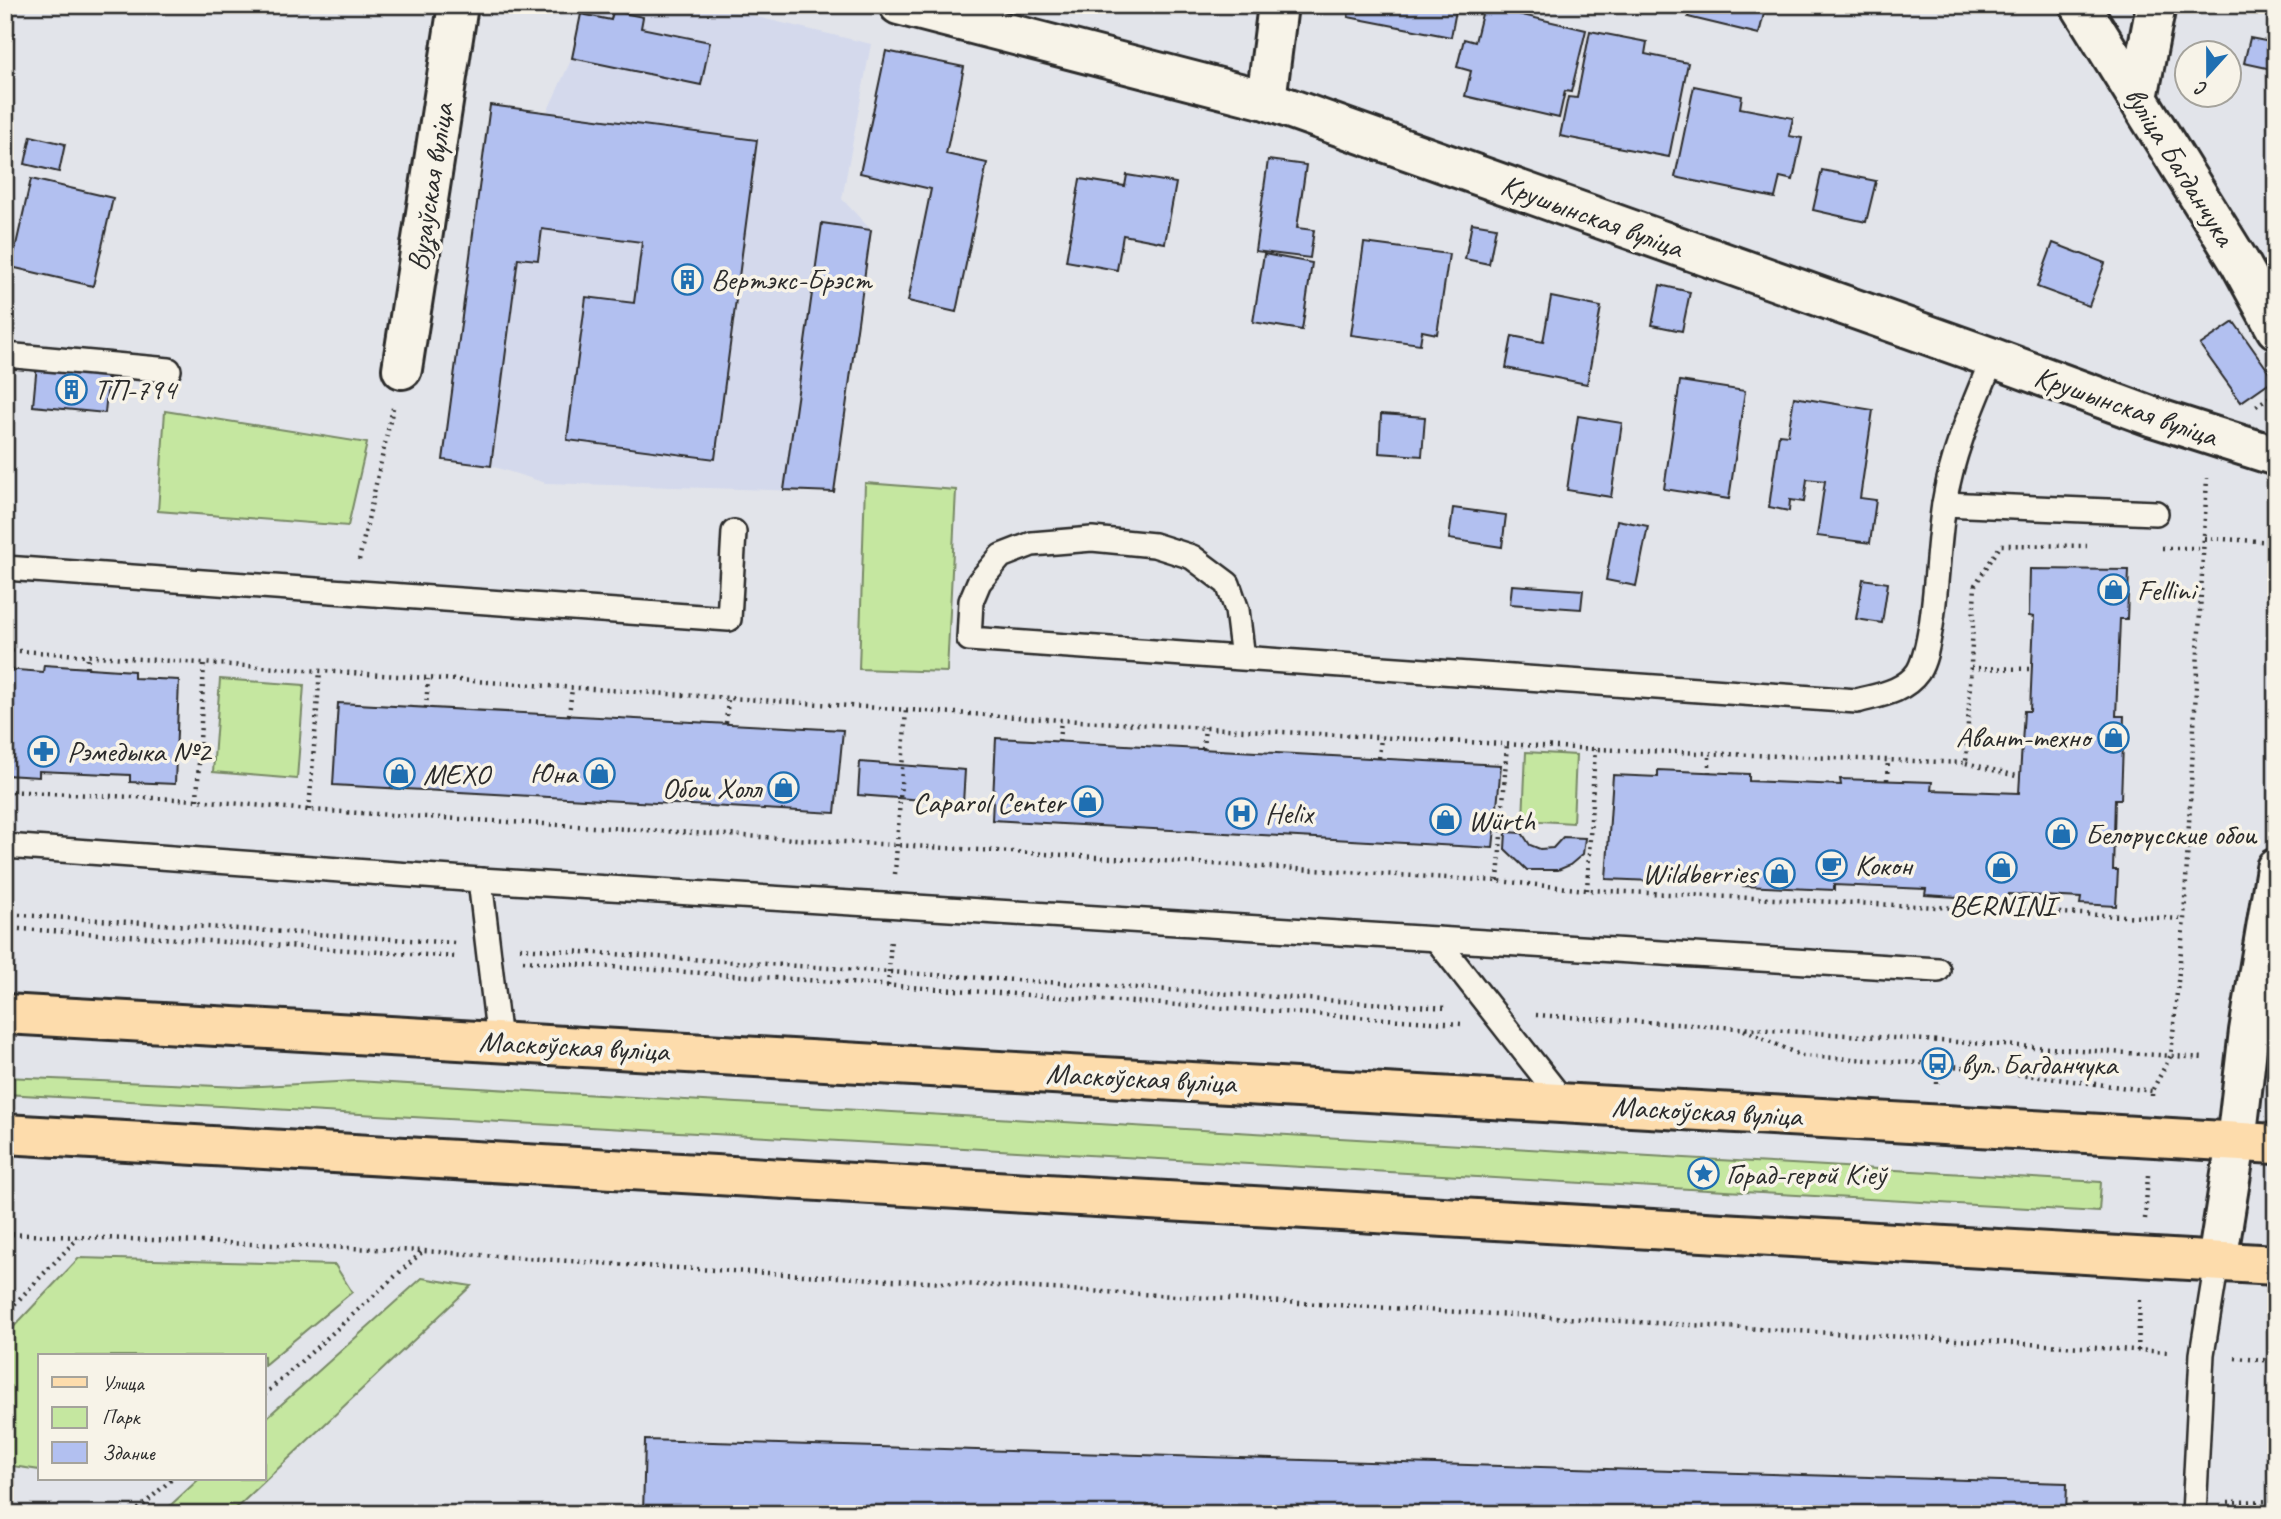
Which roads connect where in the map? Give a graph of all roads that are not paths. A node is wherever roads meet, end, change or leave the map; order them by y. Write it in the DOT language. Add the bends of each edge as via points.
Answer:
graph roads {
  1 [pos="458,5"];
  2 [pos="899,5"];
  3 [pos="1278,5"];
  4 [pos="2080,5"];
  5 [pos="2157,5"];
  6 [pos="2138,98"];
  7 [pos="1266,100"];
  8 [pos="2276,329"];
  9 [pos="5,355"];
  10 [pos="1993,358"];
  11 [pos="402,369"];
  12 [pos="169,370"];
  13 [pos="2276,456"];
  14 [pos="1944,504"];
  15 [pos="2156,513"];
  16 [pos="734,532"];
  17 [pos="5,568"];
  18 [pos="1243,658"];
  19 [pos="5,846"];
  20 [pos="2276,868"];
  21 [pos="480,880"];
  22 [pos="1436,939"];
  23 [pos="1938,970"];
  24 [pos="5,1014"];
  25 [pos="499,1041"];
  26 [pos="1564,1102"];
  27 [pos="5,1134"];
  28 [pos="2235,1142"];
  29 [pos="2276,1144"];
  30 [pos="2217,1262"];
  31 [pos="2276,1265"];
  32 [pos="2194,1514"];
  1 -- 11 [label="street, Вузаўская вуліца"];
  2 -- 7 [label="street, Крушынская вуліца"];
  3 -- 7 [label="street"];
  4 -- 6 [label="street, вуліца Багданчука"];
  5 -- 6 [label="street"];
  6 -- 8 [label="street, вуліца Багданчука"];
  7 -- 10 [label="street, Крушынская вуліца"];
  9 -- 12 [label="lane"];
  10 -- 13 [label="street, Крушынская вуліца" via="2210,437"];
  10 -- 14 [label="lane" via="1962,433"];
  14 -- 15 [label="lane"];
  14 -- 18 [label="lane" via="1927,649 1918,671 1903,687 1857,701"];
  16 -- 17 [label="lane" via="729,619"];
  18 -- 18 [label="lane" via="1237,610 1228,584 1192,557 1154,545 1091,539 1032,544 1001,556 979,582 971,601 970,639"];
  19 -- 21 [label="lane"];
  20 -- 28 [label="street"];
  21 -- 22 [label="lane"];
  21 -- 25 [label="lane"];
  22 -- 23 [label="lane"];
  22 -- 26 [label="lane"];
  24 -- 25 [label="main road, Маскоўская вуліца"];
  25 -- 26 [label="main road, Маскоўская вуліца"];
  26 -- 28 [label="main road, Маскоўская вуліца"];
  27 -- 30 [label="main road"];
  28 -- 29 [label="main road, Маскоўская вуліца"];
  28 -- 30 [label="street"];
  30 -- 31 [label="main road"];
  30 -- 32 [label="lane" via="2202,1354"];
}
